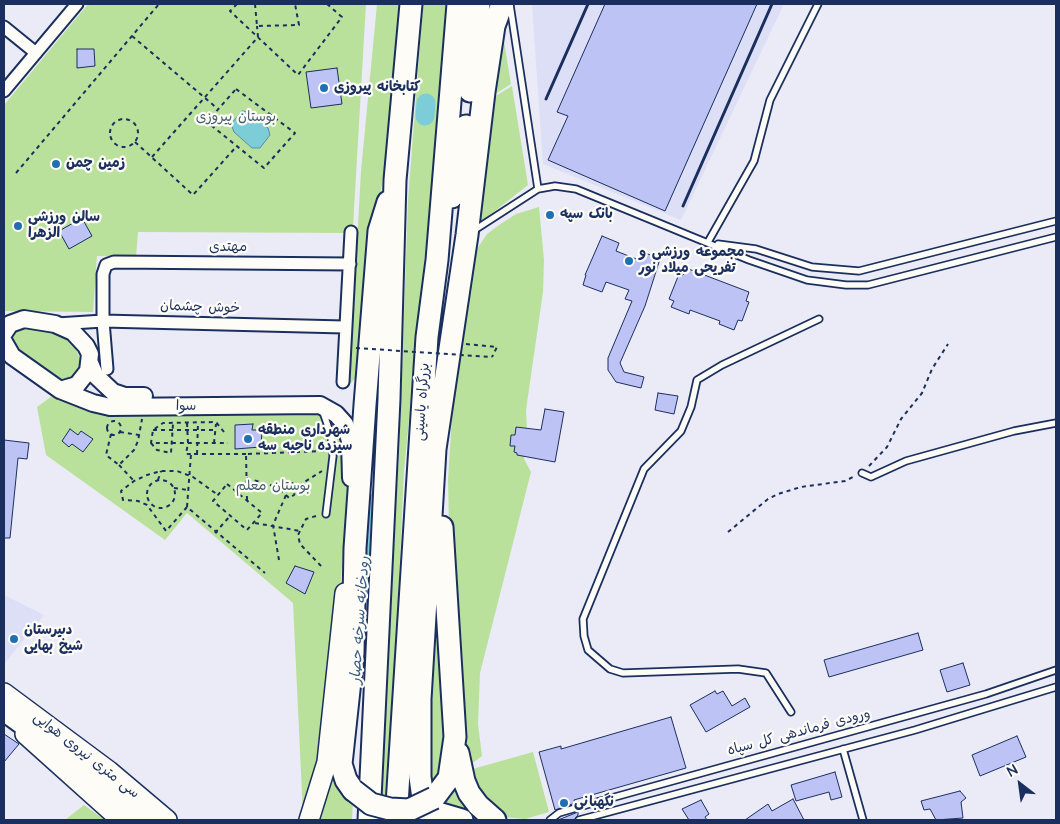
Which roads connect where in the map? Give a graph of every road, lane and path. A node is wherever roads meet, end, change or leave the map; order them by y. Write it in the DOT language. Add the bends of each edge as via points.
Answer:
graph roads {
  1 [pos="77,4"];
  2 [pos="159,4"];
  3 [pos="237,4"];
  4 [pos="255,4"];
  5 [pos="295,4"];
  6 [pos="327,4"];
  7 [pos="411,4"];
  8 [pos="458,4"];
  9 [pos="479,4"];
  10 [pos="502,4"];
  11 [pos="510,4"];
  12 [pos="818,4"];
  13 [pos="257,26"];
  14 [pos="4,27"];
  15 [pos="132,36"];
  16 [pos="258,37"];
  17 [pos="36,53"];
  18 [pos="4,91"];
  19 [pos="204,98"];
  20 [pos="218,109"];
  21 [pos="135,142"];
  22 [pos="237,146"];
  23 [pos="152,157"];
  24 [pos="16,172"];
  25 [pos="395,180"];
  26 [pos="538,189"];
  27 [pos="1056,221"];
  28 [pos="351,232"];
  29 [pos="467,235"];
  30 [pos="1056,237"];
  31 [pos="708,242"];
  32 [pos="437,260"];
  33 [pos="350,264"];
  34 [pos="24,319"];
  35 [pos="4,320"];
  36 [pos="819,320"];
  37 [pos="103,321"];
  38 [pos="55,324"];
  39 [pos="344,327"];
  40 [pos="4,333"];
  41 [pos="948,344"];
  42 [pos="482,346"];
  43 [pos="356,348"];
  44 [pos="6,349"];
  45 [pos="90,363"];
  46 [pos="107,369"];
  47 [pos="343,382"];
  48 [pos="60,390"];
  49 [pos="317,405"];
  50 [pos="142,407"];
  51 [pos="216,414"];
  52 [pos="173,415"];
  53 [pos="187,423"];
  54 [pos="198,423"];
  55 [pos="1056,423"];
  56 [pos="153,430"];
  57 [pos="172,430"];
  58 [pos="187,430"];
  59 [pos="198,430"];
  60 [pos="215,430"];
  61 [pos="120,432"];
  62 [pos="224,432"];
  63 [pos="111,434"];
  64 [pos="140,436"];
  65 [pos="151,443"];
  66 [pos="172,443"];
  67 [pos="188,443"];
  68 [pos="198,443"];
  69 [pos="214,443"];
  70 [pos="228,443"];
  71 [pos="435,449"];
  72 [pos="325,451"];
  73 [pos="191,454"];
  74 [pos="198,454"];
  75 [pos="246,454"];
  76 [pos="119,465"];
  77 [pos="161,471"];
  78 [pos="322,471"];
  79 [pos="862,473"];
  80 [pos="189,475"];
  81 [pos="246,478"];
  82 [pos="158,480"];
  83 [pos="134,481"];
  84 [pos="298,486"];
  85 [pos="174,488"];
  86 [pos="283,489"];
  87 [pos="188,490"];
  88 [pos="218,495"];
  89 [pos="286,495"];
  90 [pos="247,500"];
  91 [pos="187,507"];
  92 [pos="326,514"];
  93 [pos="230,516"];
  94 [pos="316,516"];
  95 [pos="254,523"];
  96 [pos="273,526"];
  97 [pos="300,531"];
  98 [pos="728,532"];
  99 [pos="215,533"];
  100 [pos="355,548"];
  101 [pos="279,560"];
  102 [pos="323,568"];
  103 [pos="265,573"];
  104 [pos="1056,670"];
  105 [pos="1056,687"];
  106 [pos="4,693"];
  107 [pos="4,710"];
  108 [pos="791,712"];
  109 [pos="4,715"];
  110 [pos="455,736"];
  111 [pos="844,749"];
  112 [pos="361,790"];
  113 [pos="416,811"];
  114 [pos="121,820"];
  115 [pos="142,820"];
  116 [pos="167,820"];
  117 [pos="309,820"];
  118 [pos="368,820"];
  119 [pos="462,820"];
  120 [pos="495,820"];
  121 [pos="550,820"];
  122 [pos="579,820"];
  123 [pos="863,820"];
  1 -- 17 [label="street"];
  2 -- 15 [label="path"];
  3 -- 16 [label="path" via="230,12"];
  4 -- 13 [label="path"];
  5 -- 13 [label="path" via="299,25"];
  6 -- 16 [label="path" via="342,17 298,75"];
  7 -- 25 [label="highway"];
  8 -- 32 [label="highway, بزرگراه یاسینی"];
  9 -- 32 [label="highway" via="462,158"];
  10 -- 29 [label="highway" via="494,26 488,64"];
  11 -- 26 [label="lane"];
  12 -- 31 [label="lane" via="770,100 754,162"];
  13 -- 16 [label="path"];
  14 -- 17 [label="street"];
  15 -- 19 [label="path"];
  15 -- 24 [label="path"];
  16 -- 19 [label="path"];
  17 -- 18 [label="street"];
  19 -- 20 [label="path"];
  19 -- 23 [label="path"];
  20 -- 22 [label="path" via="207,122"];
  20 -- 22 [label="path" via="236,89 295,133 264,168"];
  21 -- 21 [label="path" via="138,134 132,122 124,119 113,126 114,142 127,146"];
  21 -- 23 [label="path"];
  22 -- 23 [label="path" via="193,194"];
  25 -- 100 [label="highway" via="379,230"];
  25 -- 112 [label="highway" via="389,399"];
  26 -- 29 [label="lane"];
  26 -- 31 [label="lane" via="556,186 576,189"];
  27 -- 31 [label="lane" via="859,271 812,267 756,250"];
  28 -- 33 [label="street"];
  29 -- 71 [label="highway"];
  30 -- 31 [label="lane" via="868,285 807,280"];
  32 -- 113 [label="highway, بزرگراه یاسینی" via="427,337"];
  33 -- 37 [label="street, مهتدی" via="114,262 106,265 103,274"];
  33 -- 39 [label="street"];
  34 -- 35 [label="main road"];
  34 -- 38 [label="main road"];
  34 -- 40 [label="main road" via="10,324"];
  36 -- 108 [label="lane" via="697,380 681,431 644,469 583,620 588,650 610,669 623,673 738,669 766,673"];
  37 -- 38 [label="street, خوش چشمان"];
  37 -- 39 [label="street, خوش چشمان"];
  37 -- 46 [label="street"];
  38 -- 45 [label="main road" via="73,332 86,346"];
  39 -- 47 [label="street"];
  41 -- 79 [label="path" via="922,393 901,419 887,447"];
  42 -- 43 [label="path, bridge" via="497,348 492,357"];
  44 -- 48 [label="main road, سوا"];
  45 -- 48 [label="main road" via="84,379 77,385"];
  45 -- 49 [label="main road, سوا" via="103,384 125,396 316,397 319,400"];
  48 -- 50 [label="main road, سوا" via="110,407"];
  49 -- 51 [label="main road, سوا"];
  49 -- 92 [label="lane" via="331,435 333,456"];
  49 -- 100 [label="main road, سوا" via="342,418 349,433"];
  50 -- 52 [label="main road, سوا"];
  50 -- 64 [label="path"];
  51 -- 52 [label="main road, سوا"];
  51 -- 54 [label="path"];
  51 -- 60 [label="path"];
  51 -- 62 [label="path"];
  52 -- 53 [label="path"];
  52 -- 56 [label="path"];
  52 -- 57 [label="path"];
  53 -- 54 [label="path"];
  53 -- 58 [label="path"];
  54 -- 59 [label="path"];
  55 -- 79 [label="lane" via="1014,431 915,459 871,477"];
  56 -- 57 [label="path"];
  56 -- 65 [label="path"];
  57 -- 58 [label="path"];
  57 -- 66 [label="path"];
  58 -- 59 [label="path"];
  58 -- 67 [label="path"];
  59 -- 60 [label="path"];
  59 -- 68 [label="path"];
  60 -- 69 [label="path"];
  61 -- 63 [label="path"];
  61 -- 63 [label="path" via="119,423 113,421 107,427"];
  61 -- 64 [label="path"];
  63 -- 76 [label="path" via="106,456"];
  64 -- 76 [label="path" via="134,450"];
  65 -- 66 [label="path"];
  65 -- 66 [label="path" via="157,450 171,453"];
  66 -- 67 [label="path"];
  67 -- 68 [label="path"];
  67 -- 73 [label="path" via="186,454"];
  68 -- 69 [label="path"];
  68 -- 74 [label="path"];
  69 -- 70 [label="path"];
  71 -- 110 [label="highway"];
  71 -- 113 [label="highway"];
  72 -- 75 [label="path"];
  73 -- 74 [label="path"];
  73 -- 80 [label="path"];
  74 -- 75 [label="path"];
  75 -- 81 [label="path"];
  76 -- 83 [label="path"];
  77 -- 80 [label="path"];
  77 -- 82 [label="path"];
  77 -- 83 [label="path"];
  78 -- 84 [label="path"];
  79 -- 98 [label="path" via="845,481 778,494"];
  80 -- 87 [label="path"];
  80 -- 88 [label="path"];
  81 -- 86 [label="path"];
  81 -- 90 [label="path"];
  82 -- 85 [label="path" via="168,481"];
  82 -- 85 [label="path" via="150,485 147,494 153,506 162,508 171,504"];
  83 -- 91 [label="path" via="121,491 123,500 147,505 166,531"];
  84 -- 86 [label="path" via="290,482"];
  84 -- 89 [label="path" via="294,495 289,498"];
  85 -- 87 [label="path"];
  86 -- 89 [label="path"];
  87 -- 91 [label="path"];
  88 -- 90 [label="path" via="227,484"];
  88 -- 93 [label="path" via="213,501"];
  89 -- 96 [label="path"];
  90 -- 95 [label="path" via="262,513"];
  91 -- 99 [label="path"];
  93 -- 95 [label="path" via="248,530"];
  93 -- 99 [label="path"];
  94 -- 97 [label="path" via="306,519"];
  95 -- 96 [label="path"];
  96 -- 97 [label="path"];
  96 -- 101 [label="path"];
  97 -- 102 [label="path" via="300,544"];
  99 -- 103 [label="path"];
  100 -- 112 [label="highway" via="353,653 342,764 346,780"];
  100 -- 117 [label="main road" via="345,594 327,762"];
  104 -- 121 [label="lane, ورودی فرماندهی کل سپاه" via="986,694 586,804"];
  105 -- 111 [label="lane, ورودی فرماندهی کل سپاه"];
  106 -- 116 [label="main road, سی متری نیروی هوایی" via="109,771"];
  107 -- 115 [label="highway" via="69,757"];
  109 -- 114 [label="main road, سی متری نیروی هوایی"];
  110 -- 113 [label="highway" via="449,778"];
  110 -- 120 [label="highway" via="469,793"];
  111 -- 122 [label="lane, ورودی فرماندهی کل سپاه"];
  111 -- 123 [label="lane"];
  112 -- 113 [label="highway, bridge" via="371,804"];
  112 -- 118 [label="highway"];
  113 -- 119 [label="highway"];
}
